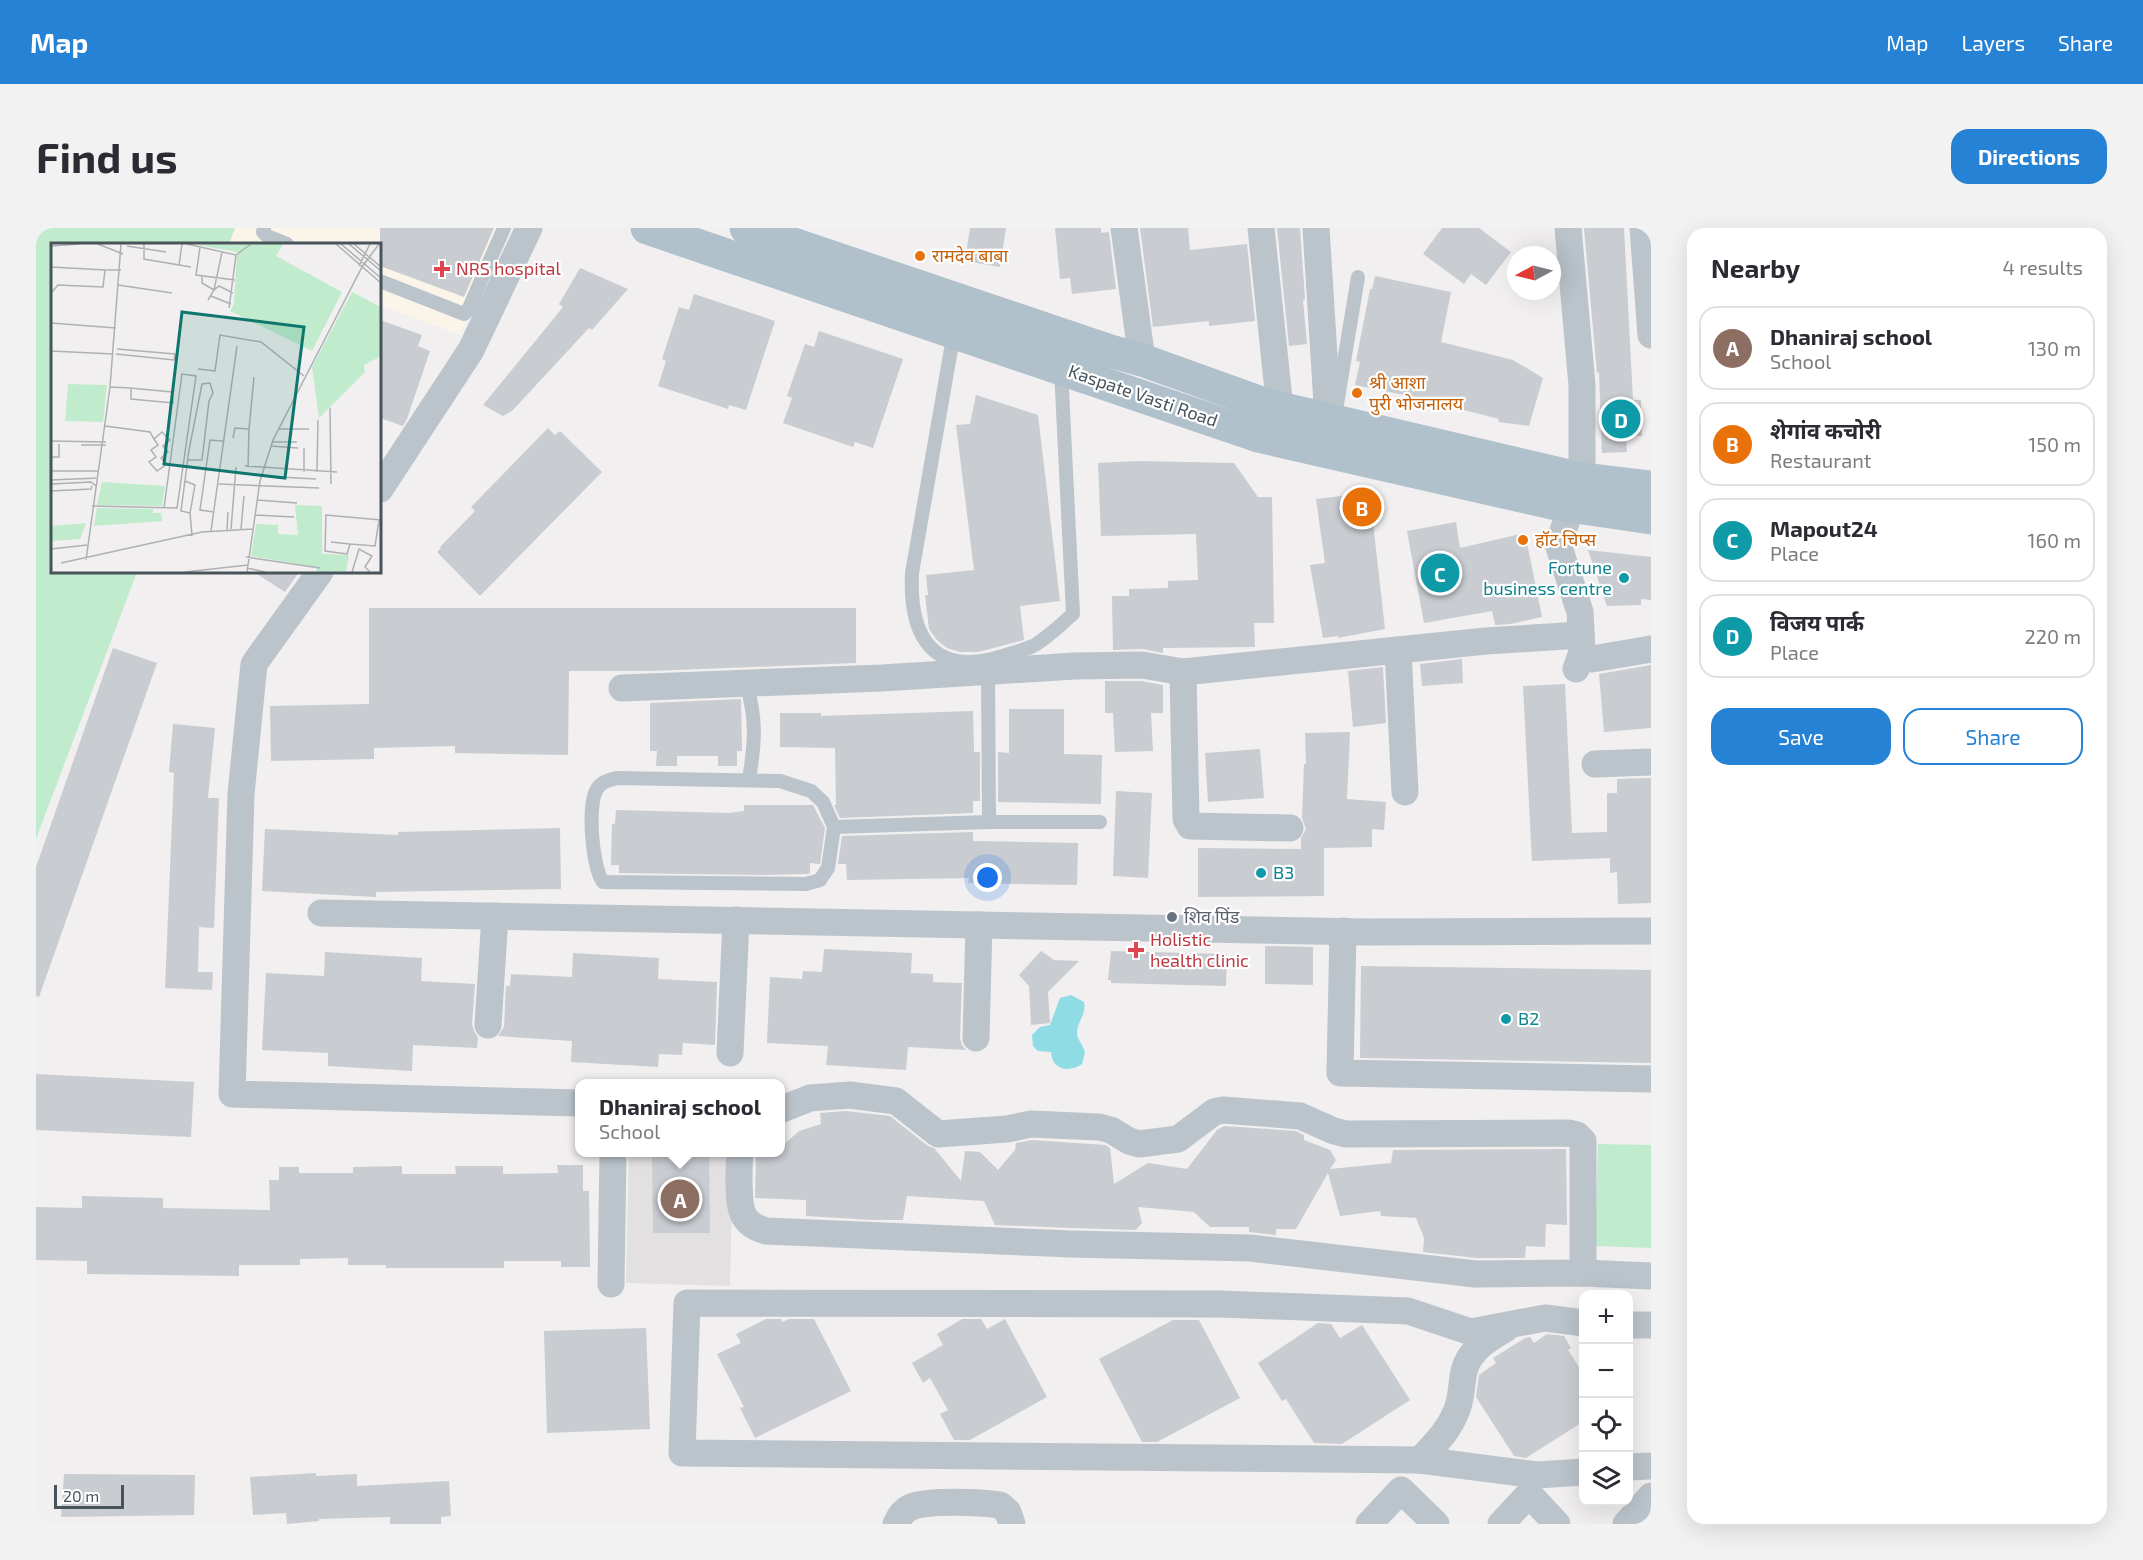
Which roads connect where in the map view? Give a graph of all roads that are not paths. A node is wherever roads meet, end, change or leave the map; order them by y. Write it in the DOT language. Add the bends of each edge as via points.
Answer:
graph roads {
  1 [pos="264,228"];
  2 [pos="504,228"];
  3 [pos="529,228"];
  4 [pos="647,228"];
  5 [pos="746,228"];
  6 [pos="1124,228"];
  7 [pos="1261,228"];
  8 [pos="1316,228"];
  9 [pos="1568,228"];
  10 [pos="1643,228"];
  11 [pos="284,243"];
  12 [pos="1358,277"];
  13 [pos="381,281"];
  14 [pos="954,332"];
  15 [pos="1651,335"];
  16 [pos="1067,353"];
  17 [pos="1142,360"];
  18 [pos="1280,409"];
  19 [pos="1331,420"];
  20 [pos="381,487"];
  21 [pos="1651,487"];
  22 [pos="1577,493"];
  23 [pos="1651,518"];
  24 [pos="319,573"];
  25 [pos="1581,635"];
  26 [pos="1651,649"];
  27 [pos="1398,650"];
  28 [pos="988,672"];
  29 [pos="1183,672"];
  30 [pos="746,683"];
  31 [pos="622,688"];
  32 [pos="1651,762"];
  33 [pos="1595,764"];
  34 [pos="749,780"];
  35 [pos="1404,792"];
  36 [pos="989,822"];
  37 [pos="1100,822"];
  38 [pos="834,827"];
  39 [pos="1290,828"];
  40 [pos="321,913"];
  41 [pos="495,916"];
  42 [pos="736,920"];
  43 [pos="979,925"];
  44 [pos="1343,931"];
  45 [pos="1651,931"];
  46 [pos="488,1025"];
  47 [pos="976,1038"];
  48 [pos="730,1053"];
  49 [pos="1651,1079"];
  50 [pos="575,1103"];
  51 [pos="785,1108"];
  52 [pos="613,1157"];
  53 [pos="740,1157"];
  54 [pos="1583,1273"];
  55 [pos="1651,1275"];
  56 [pos="611,1284"];
  57 [pos="1579,1322"];
  58 [pos="1515,1324"];
  59 [pos="1633,1325"];
  60 [pos="1651,1325"];
  61 [pos="1420,1460"];
  62 [pos="1651,1466"];
  63 [pos="1633,1467"];
  64 [pos="1579,1472"];
  65 [pos="1651,1496"];
  66 [pos="896,1524"];
  67 [pos="1012,1524"];
  68 [pos="1369,1524"];
  69 [pos="1437,1524"];
  70 [pos="1500,1524"];
  71 [pos="1557,1524"];
  72 [pos="1626,1524"];
  1 -- 11 [label="lane" via="267,236"];
  2 -- 13 [label="lane" via="464,314"];
  3 -- 20 [label="street" via="471,350"];
  4 -- 14 [label="main road, Kaspate Vasti Road"];
  5 -- 16 [label="main road, Kaspate Vasti Road"];
  6 -- 17 [label="street"];
  7 -- 18 [label="street"];
  8 -- 19 [label="street"];
  9 -- 22 [label="street" via="1582,385"];
  10 -- 15 [label="street"];
  12 -- 19 [label="lane"];
  14 -- 16 [label="main road, Kaspate Vasti Road"];
  14 -- 16 [label="lane" via="911,597 923,639 939,656 961,662 990,660 1033,646 1073,614"];
  16 -- 17 [label="main road, Kaspate Vasti Road"];
  16 -- 22 [label="main road, Kaspate Vasti Road" via="1258,436"];
  17 -- 18 [label="main road, Kaspate Vasti Road"];
  18 -- 19 [label="main road, Kaspate Vasti Road"];
  19 -- 22 [label="main road, Kaspate Vasti Road"];
  21 -- 22 [label="main road, Kaspate Vasti Road"];
  22 -- 23 [label="main road, Kaspate Vasti Road"];
  22 -- 25 [label="street" via="1558,544 1580,612"];
  24 -- 50 [label="street" via="254,664 242,794 232,1095"];
  25 -- 26 [label="street" via="1584,664"];
  25 -- 27 [label="street"];
  27 -- 29 [label="street"];
  27 -- 35 [label="street"];
  28 -- 29 [label="street" via="1142,665"];
  28 -- 30 [label="street"];
  28 -- 36 [label="lane"];
  29 -- 39 [label="street" via="1186,819 1190,826"];
  30 -- 31 [label="street"];
  30 -- 34 [label="lane" via="754,726"];
  32 -- 33 [label="street"];
  34 -- 38 [label="lane" via="780,781 811,791 823,802"];
  34 -- 38 [label="lane" via="606,781 597,788 592,800 594,856 603,882 807,884 820,880 828,868"];
  36 -- 37 [label="lane"];
  36 -- 38 [label="lane"];
  40 -- 41 [label="street"];
  41 -- 42 [label="street"];
  41 -- 46 [label="street"];
  42 -- 43 [label="street"];
  42 -- 48 [label="street"];
  43 -- 44 [label="street"];
  43 -- 47 [label="street"];
  44 -- 45 [label="street"];
  44 -- 49 [label="street" via="1340,1073"];
  51 -- 54 [label="street" via="810,1098 850,1095 896,1101 938,1134 1031,1125 1099,1127 1139,1144 1178,1140 1214,1112 1223,1110 1300,1116 1346,1134 1568,1133 1582,1141"];
  52 -- 56 [label="street"];
  53 -- 54 [label="street" via="740,1209 756,1228 766,1231 1250,1248 1474,1274"];
  54 -- 55 [label="street"];
  57 -- 58 [label="street" via="1545,1318"];
  58 -- 61 [label="street" via="1488,1338 1471,1355 1455,1414 1444,1435"];
  58 -- 61 [label="street" via="1471,1332 1408,1311 1231,1305 687,1303 682,1453"];
  59 -- 60 [label="street"];
  61 -- 64 [label="street" via="1537,1475"];
  62 -- 63 [label="street"];
  65 -- 72 [label="street"];
  66 -- 67 [label="street" via="911,1507 937,1503 1000,1505 1008,1512"];
  68 -- 69 [label="street" via="1401,1490"];
  70 -- 71 [label="street" via="1529,1494"];
}
